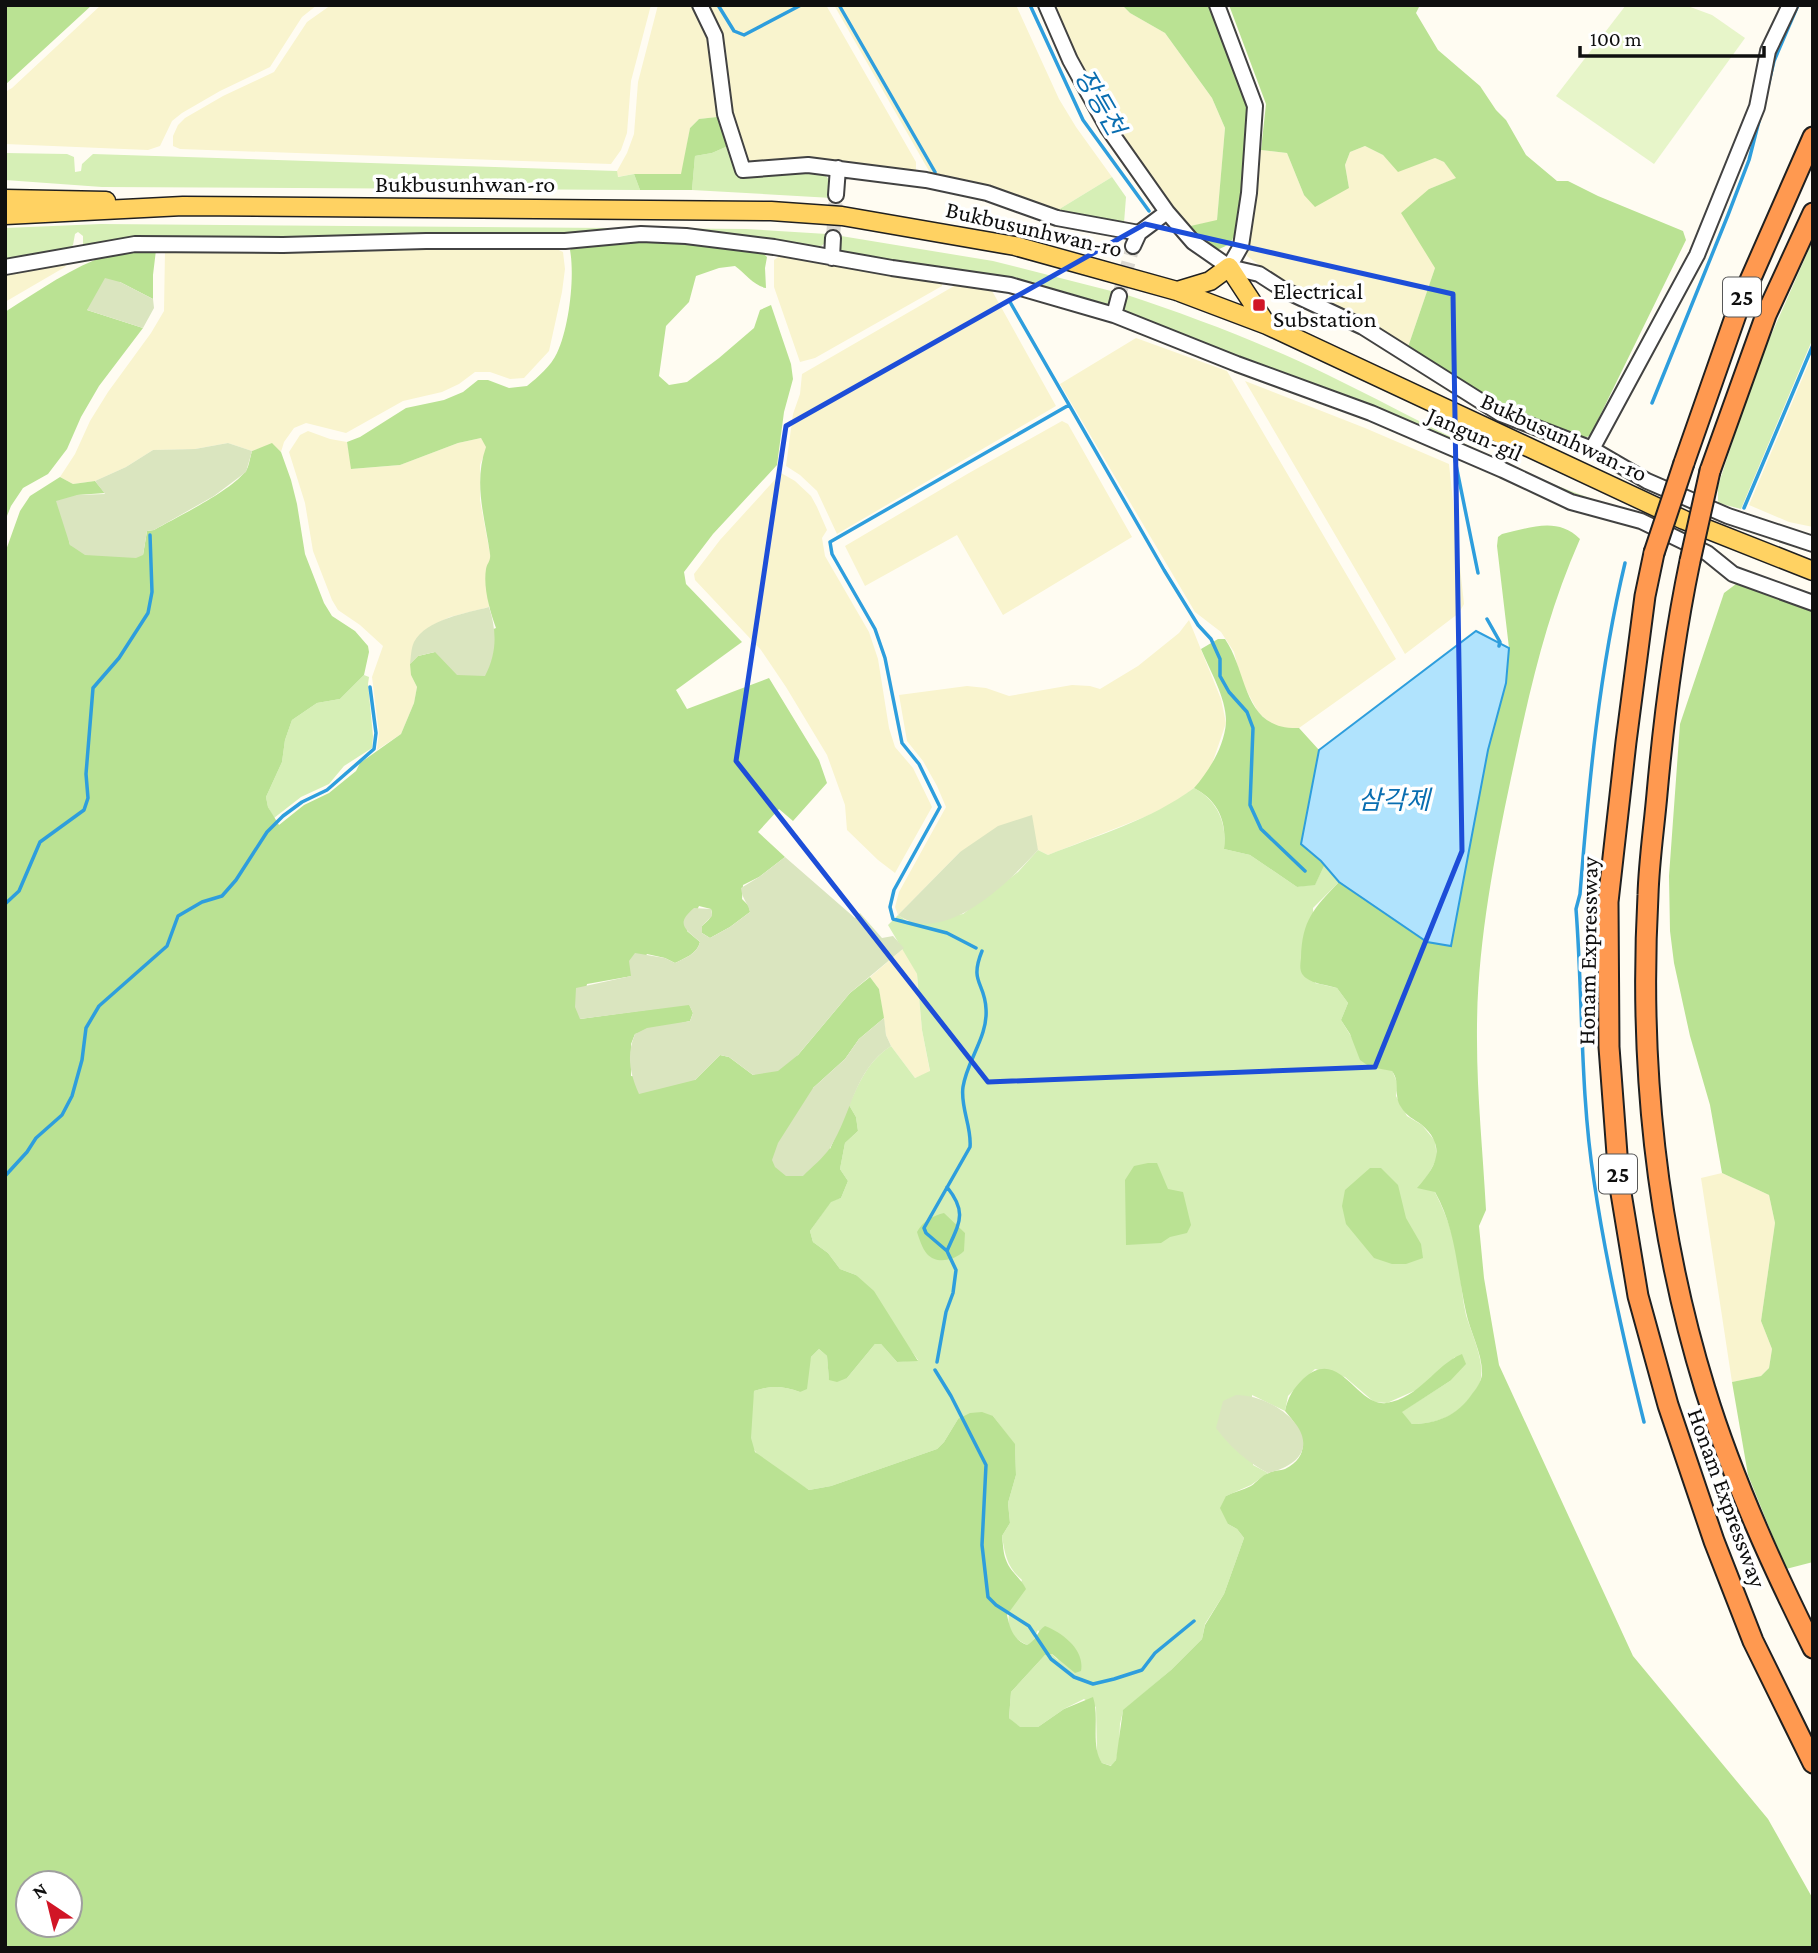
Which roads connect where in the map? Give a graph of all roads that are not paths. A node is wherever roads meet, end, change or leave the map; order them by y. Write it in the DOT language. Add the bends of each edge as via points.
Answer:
graph roads {
  1 [pos="700,5"];
  2 [pos="1046,5"];
  3 [pos="1217,5"];
  4 [pos="1790,5"];
  5 [pos="1813,137"];
  6 [pos="838,168"];
  7 [pos="5,192"];
  8 [pos="836,195"];
  9 [pos="49,198"];
  10 [pos="5,199"];
  11 [pos="183,206"];
  12 [pos="1167,212"];
  13 [pos="1813,213"];
  14 [pos="11,215"];
  15 [pos="833,238"];
  16 [pos="831,258"];
  17 [pos="5,267"];
  18 [pos="1228,267"];
  19 [pos="1177,291"];
  20 [pos="1119,296"];
  21 [pos="1114,315"];
  22 [pos="1267,325"];
  23 [pos="1592,449"];
  24 [pos="1813,544"];
  25 [pos="1813,571"];
  26 [pos="1813,603"];
  27 [pos="1813,1648"];
  28 [pos="1813,1763"];
  1 -- 6 [label="street" via="715,36 724,114 743,170 808,165"];
  2 -- 12 [label="street, Jangun-gil" via="1095,107"];
  3 -- 18 [label="street" via="1255,106 1241,246"];
  4 -- 23 [label="street" via="1768,51 1757,107 1697,255"];
  5 -- 28 [label="highway, Honam Expressway / 25, bridge" via="1740,303 1654,553 1608,902 1609,1047 1619,1181 1638,1296 1668,1405 1714,1541 1753,1641"];
  6 -- 8 [label="street"];
  6 -- 12 [label="street" via="988,193 1136,240"];
  7 -- 9 [label="main road"];
  9 -- 10 [label="main road"];
  9 -- 11 [label="main road"];
  11 -- 14 [label="main road"];
  11 -- 19 [label="main road, Bukbusunhwan-ro" via="705,209 842,216 1015,246"];
  12 -- 18 [label="street, Jangun-gil" via="1192,242"];
  13 -- 27 [label="highway, Honam Expressway / 25, bridge" via="1766,315 1710,471 1674,640 1648,895 1646,1045 1657,1172 1675,1270 1705,1389 1751,1514"];
  15 -- 16 [label="street"];
  16 -- 17 [label="street, Jangun-gil" via="774,247 640,234 565,241 135,244"];
  16 -- 21 [label="street, Jangun-gil" via="1010,285"];
  18 -- 19 [label="main road" via="1210,281"];
  18 -- 22 [label="main road"];
  18 -- 23 [label="street, Jangun-gil" via="1259,274 1363,327 1501,414"];
  19 -- 22 [label="main road, Bukbusunhwan-ro"];
  20 -- 21 [label="street"];
  21 -- 26 [label="street, Jangun-gil" via="1371,414 1571,502 1641,521 1707,552 1733,574"];
  22 -- 25 [label="main road, Bukbusunhwan-ro" via="1684,520"];
  23 -- 24 [label="street, Jangun-gil" via="1647,481 1728,516"];
}
